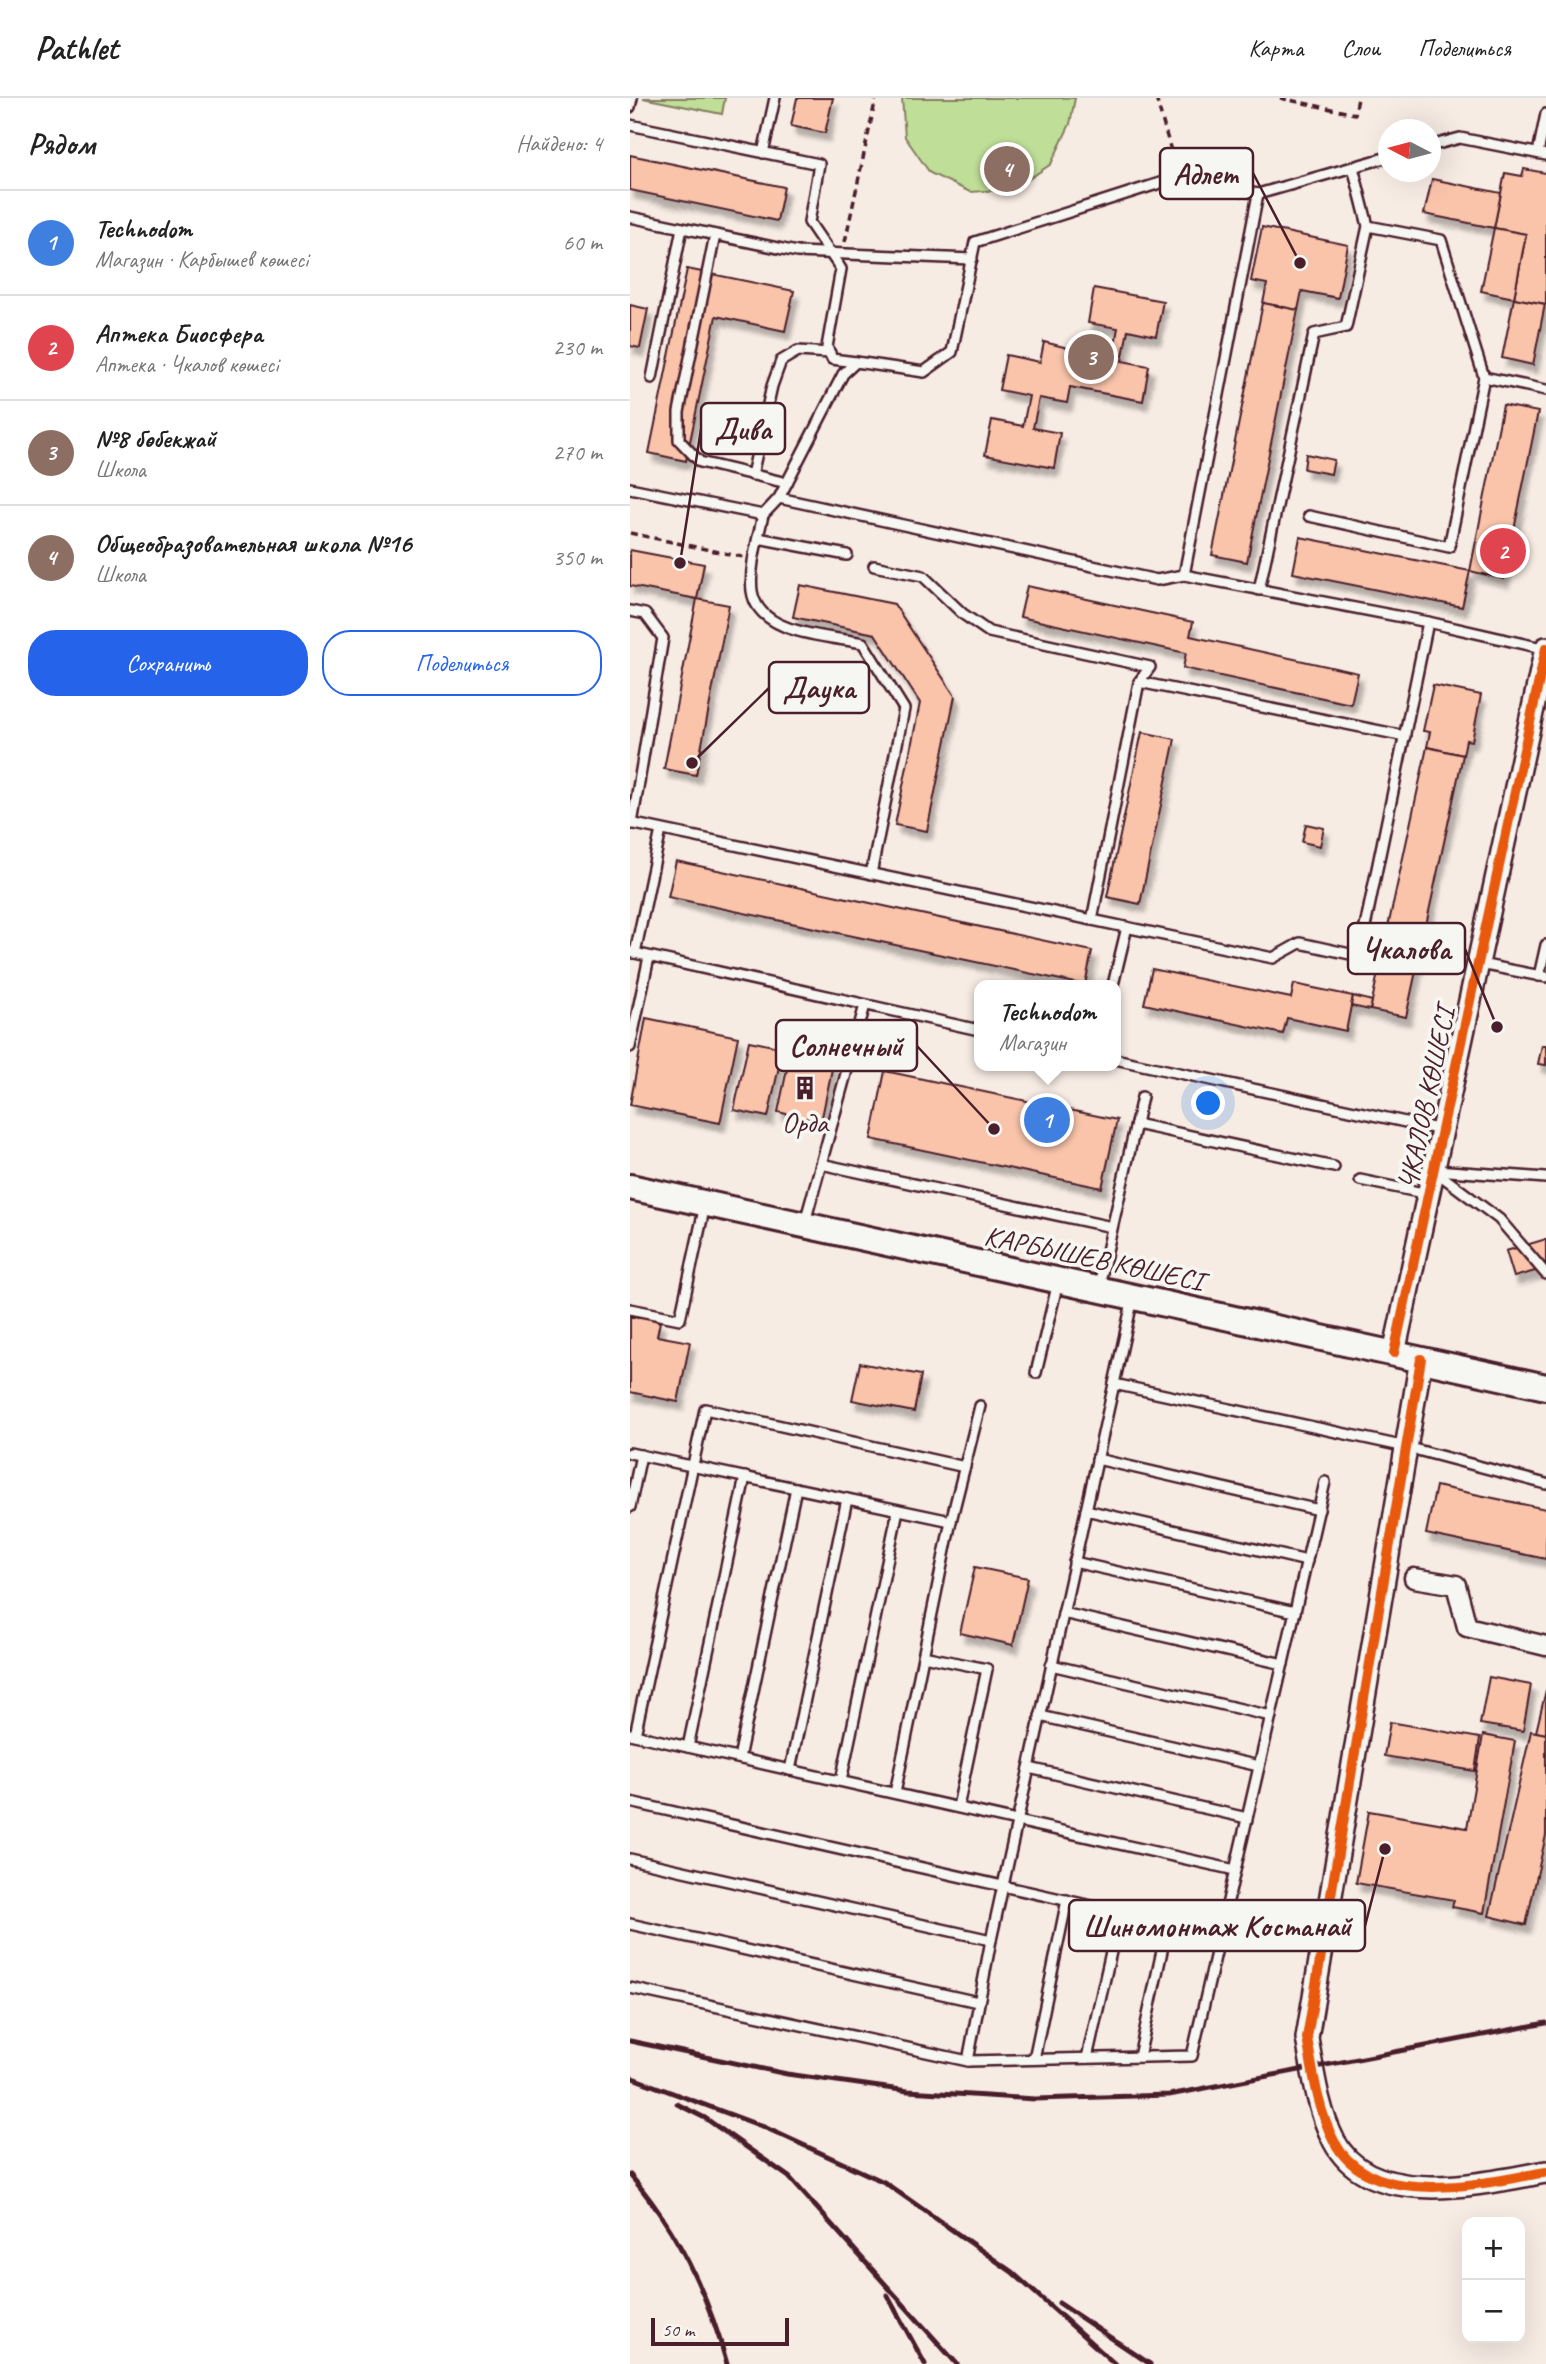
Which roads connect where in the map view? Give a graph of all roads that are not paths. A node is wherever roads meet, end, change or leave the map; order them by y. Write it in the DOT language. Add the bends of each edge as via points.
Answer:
graph roads {
  1 [pos="632,98"];
  2 [pos="775,98"];
  3 [pos="630,107"];
  4 [pos="1546,114"];
  5 [pos="630,125"];
  6 [pos="1441,143"];
  7 [pos="763,153"];
  8 [pos="1542,154"];
  9 [pos="1378,160"];
  10 [pos="1353,167"];
  11 [pos="1258,194"];
  12 [pos="630,217"];
  13 [pos="1368,226"];
  14 [pos="682,228"];
  15 [pos="715,235"];
  16 [pos="828,254"];
  17 [pos="972,259"];
  18 [pos="830,353"];
  19 [pos="856,362"];
  20 [pos="1484,377"];
  21 [pos="652,378"];
  22 [pos="1546,390"];
  23 [pos="752,475"];
  24 [pos="787,483"];
  25 [pos="630,488"];
  26 [pos="779,498"];
  27 [pos="763,515"];
  28 [pos="1309,516"];
  29 [pos="758,538"];
  30 [pos="847,555"];
  31 [pos="874,566"];
  32 [pos="1184,575"];
  33 [pos="1259,590"];
  34 [pos="630,611"];
  35 [pos="1428,622"];
  36 [pos="1546,648"];
  37 [pos="1139,682"];
  38 [pos="1541,699"];
  39 [pos="1405,736"];
  40 [pos="631,823"];
  41 [pos="662,830"];
  42 [pos="871,874"];
  43 [pos="1092,920"];
  44 [pos="1128,927"];
  45 [pos="1546,945"];
  46 [pos="632,953"];
  47 [pos="649,957"];
  48 [pos="1478,963"];
  49 [pos="1543,977"];
  50 [pos="1114,980"];
  51 [pos="864,1005"];
  52 [pos="974,1029"];
  53 [pos="630,1047"];
  54 [pos="1121,1060"];
  55 [pos="1142,1097"];
  56 [pos="1136,1125"];
  57 [pos="1442,1130"];
  58 [pos="821,1164"];
  59 [pos="1334,1167"];
  60 [pos="1434,1170"];
  61 [pos="1546,1178"];
  62 [pos="1360,1180"];
  63 [pos="630,1187"];
  64 [pos="1428,1194"];
  65 [pos="705,1204"];
  66 [pos="804,1225"];
  67 [pos="1112,1227"];
  68 [pos="1546,1274"];
  69 [pos="1059,1281"];
  70 [pos="1098,1289"];
  71 [pos="1133,1297"];
  72 [pos="630,1309"];
  73 [pos="1394,1353"];
  74 [pos="1421,1359"];
  75 [pos="1036,1373"];
  76 [pos="1114,1384"];
  77 [pos="1546,1387"];
  78 [pos="980,1406"];
  79 [pos="1406,1447"];
  80 [pos="630,1453"];
  81 [pos="641,1455"];
  82 [pos="1097,1459"];
  83 [pos="692,1466"];
  84 [pos="965,1467"];
  85 [pos="745,1477"];
  86 [pos="1325,1482"];
  87 [pos="1546,1484"];
  88 [pos="796,1488"];
  89 [pos="847,1499"];
  90 [pos="630,1507"];
  91 [pos="898,1510"];
  92 [pos="1086,1510"];
  93 [pos="1319,1510"];
  94 [pos="951,1521"];
  95 [pos="1307,1560"];
  96 [pos="1074,1562"];
  97 [pos="1414,1578"];
  98 [pos="1295,1612"];
  99 [pos="1063,1613"];
  100 [pos="1546,1646"];
  101 [pos="923,1656"];
  102 [pos="1283,1664"];
  103 [pos="1051,1665"];
  104 [pos="1040,1716"];
  105 [pos="1271,1716"];
  106 [pos="633,1734"];
  107 [pos="688,1747"];
  108 [pos="739,1758"];
  109 [pos="1259,1766"];
  110 [pos="1029,1768"];
  111 [pos="790,1770"];
  112 [pos="841,1781"];
  113 [pos="895,1793"];
  114 [pos="630,1802"];
  115 [pos="958,1807"];
  116 [pos="1247,1818"];
  117 [pos="1017,1821"];
  118 [pos="630,1859"];
  119 [pos="1235,1870"];
  120 [pos="1003,1886"];
  121 [pos="1067,1900"];
  122 [pos="1120,1912"];
  123 [pos="1168,1923"];
  124 [pos="630,1924"];
  125 [pos="1220,1935"];
  126 [pos="991,1940"];
  127 [pos="630,1988"];
  128 [pos="978,2002"];
  129 [pos="1139,2057"];
  130 [pos="1087,2058"];
  131 [pos="1034,2060"];
  132 [pos="968,2061"];
  133 [pos="1546,2172"];
  1 -- 3 [label="lane"];
  2 -- 7 [label="lane"];
  4 -- 8 [label="lane"];
  5 -- 7 [label="lane"];
  6 -- 8 [label="lane" via="1460,138"];
  7 -- 16 [label="lane" via="819,164 809,222"];
  9 -- 10 [label="lane"];
  10 -- 11 [label="lane"];
  10 -- 13 [label="lane"];
  11 -- 17 [label="lane" via="1178,177 975,242"];
  11 -- 32 [label="lane"];
  12 -- 14 [label="lane"];
  13 -- 20 [label="lane" via="1441,240"];
  13 -- 33 [label="lane" via="1346,327 1314,334"];
  14 -- 15 [label="lane"];
  14 -- 21 [label="lane"];
  15 -- 16 [label="lane"];
  15 -- 23 [label="lane" via="679,412 679,440 700,462"];
  16 -- 17 [label="lane"];
  16 -- 18 [label="lane" via="841,270 827,347"];
  17 -- 19 [label="lane" via="952,352 923,372"];
  18 -- 19 [label="lane" via="832,359"];
  18 -- 23 [label="lane" via="799,351 781,361"];
  19 -- 24 [label="lane" via="843,374"];
  20 -- 22 [label="lane"];
  20 -- 28 [label="lane" via="1449,547"];
  23 -- 24 [label="lane"];
  24 -- 26 [label="lane"];
  25 -- 27 [label="lane"];
  26 -- 27 [label="lane"];
  26 -- 32 [label="lane" via="1157,580"];
  27 -- 29 [label="lane"];
  29 -- 30 [label="lane"];
  29 -- 42 [label="lane" via="752,592 758,607 783,626 863,643 904,709"];
  31 -- 37 [label="lane" via="923,576 989,632 1150,667"];
  32 -- 33 [label="lane"];
  33 -- 35 [label="lane"];
  34 -- 40 [label="lane" via="645,614 663,638"];
  35 -- 36 [label="lane"];
  35 -- 39 [label="lane"];
  36 -- 38 [label="street, ЧКАЛОВ КӨШЕСІ"];
  37 -- 39 [label="lane"];
  37 -- 43 [label="lane"];
  38 -- 48 [label="street, ЧКАЛОВ КӨШЕСІ"];
  39 -- 44 [label="lane" via="1359,956 1300,943 1273,958"];
  40 -- 41 [label="lane"];
  41 -- 42 [label="lane"];
  41 -- 46 [label="lane"];
  42 -- 43 [label="lane"];
  43 -- 44 [label="lane"];
  44 -- 50 [label="lane"];
  45 -- 49 [label="lane"];
  46 -- 47 [label="lane"];
  47 -- 51 [label="lane"];
  47 -- 53 [label="lane"];
  48 -- 49 [label="lane"];
  48 -- 57 [label="street, ЧКАЛОВ КӨШЕСІ"];
  51 -- 52 [label="lane"];
  51 -- 58 [label="lane"];
  54 -- 57 [label="lane"];
  55 -- 56 [label="lane"];
  56 -- 59 [label="lane"];
  56 -- 67 [label="lane"];
  57 -- 60 [label="street, ЧКАЛОВ КӨШЕСІ"];
  58 -- 66 [label="lane"];
  58 -- 67 [label="lane"];
  60 -- 61 [label="lane"];
  60 -- 64 [label="street, ЧКАЛОВ КӨШЕСІ"];
  60 -- 68 [label="lane" via="1499,1219"];
  62 -- 64 [label="lane"];
  63 -- 65 [label="main road, КАРБЫШЕВ КӨШЕСІ"];
  64 -- 73 [label="street, ЧКАЛОВ КӨШЕСІ"];
  65 -- 66 [label="main road, КАРБЫШЕВ КӨШЕСІ"];
  65 -- 72 [label="lane" via="680,1318"];
  66 -- 69 [label="main road, КАРБЫШЕВ КӨШЕСІ"];
  67 -- 70 [label="lane"];
  69 -- 70 [label="main road, КАРБЫШЕВ КӨШЕСІ"];
  69 -- 75 [label="lane"];
  70 -- 71 [label="main road, КАРБЫШЕВ КӨШЕСІ"];
  71 -- 73 [label="main road, КАРБЫШЕВ КӨШЕСІ"];
  71 -- 76 [label="lane"];
  73 -- 74 [label="main road, КАРБЫШЕВ КӨШЕСІ"];
  74 -- 77 [label="main road, КАРБЫШЕВ КӨШЕСІ"];
  74 -- 79 [label="street"];
  76 -- 79 [label="lane"];
  76 -- 82 [label="lane"];
  78 -- 84 [label="lane"];
  79 -- 87 [label="lane"];
  79 -- 133 [label="street" via="1307,2038 1315,2084 1334,2142 1353,2166 1403,2186 1459,2188"];
  80 -- 81 [label="lane"];
  81 -- 83 [label="lane"];
  81 -- 90 [label="lane"];
  82 -- 92 [label="lane"];
  82 -- 93 [label="lane"];
  83 -- 84 [label="lane" via="705,1409"];
  83 -- 85 [label="lane"];
  83 -- 106 [label="lane"];
  84 -- 94 [label="lane"];
  85 -- 88 [label="lane"];
  85 -- 107 [label="lane"];
  86 -- 93 [label="lane"];
  88 -- 89 [label="lane"];
  88 -- 108 [label="lane"];
  89 -- 91 [label="lane"];
  89 -- 111 [label="lane"];
  91 -- 94 [label="lane"];
  91 -- 112 [label="lane"];
  92 -- 95 [label="lane"];
  92 -- 96 [label="lane"];
  93 -- 95 [label="lane"];
  94 -- 101 [label="lane"];
  95 -- 98 [label="lane"];
  96 -- 98 [label="lane"];
  96 -- 99 [label="lane"];
  97 -- 100 [label="street" via="1456,1585 1467,1627"];
  98 -- 102 [label="lane"];
  99 -- 102 [label="lane"];
  99 -- 103 [label="lane"];
  101 -- 113 [label="lane"];
  101 -- 115 [label="lane" via="987,1669"];
  102 -- 105 [label="lane"];
  103 -- 104 [label="lane"];
  103 -- 105 [label="lane"];
  104 -- 109 [label="lane"];
  104 -- 110 [label="lane"];
  105 -- 109 [label="lane"];
  106 -- 107 [label="lane"];
  107 -- 108 [label="lane"];
  108 -- 111 [label="lane"];
  109 -- 116 [label="lane"];
  110 -- 116 [label="lane"];
  110 -- 117 [label="lane"];
  111 -- 112 [label="lane"];
  112 -- 113 [label="lane"];
  113 -- 115 [label="lane"];
  114 -- 120 [label="lane"];
  115 -- 117 [label="lane"];
  116 -- 119 [label="lane"];
  117 -- 119 [label="lane"];
  117 -- 120 [label="lane"];
  118 -- 126 [label="lane"];
  119 -- 125 [label="lane"];
  120 -- 121 [label="lane"];
  120 -- 126 [label="lane"];
  121 -- 122 [label="lane"];
  121 -- 131 [label="lane"];
  122 -- 123 [label="lane"];
  122 -- 130 [label="lane"];
  123 -- 125 [label="lane"];
  123 -- 129 [label="lane"];
  124 -- 128 [label="lane"];
  125 -- 129 [label="lane" via="1192,2056"];
  126 -- 128 [label="lane"];
  127 -- 132 [label="lane"];
  128 -- 132 [label="lane"];
  129 -- 130 [label="lane"];
  130 -- 131 [label="lane"];
  131 -- 132 [label="lane"];
}
